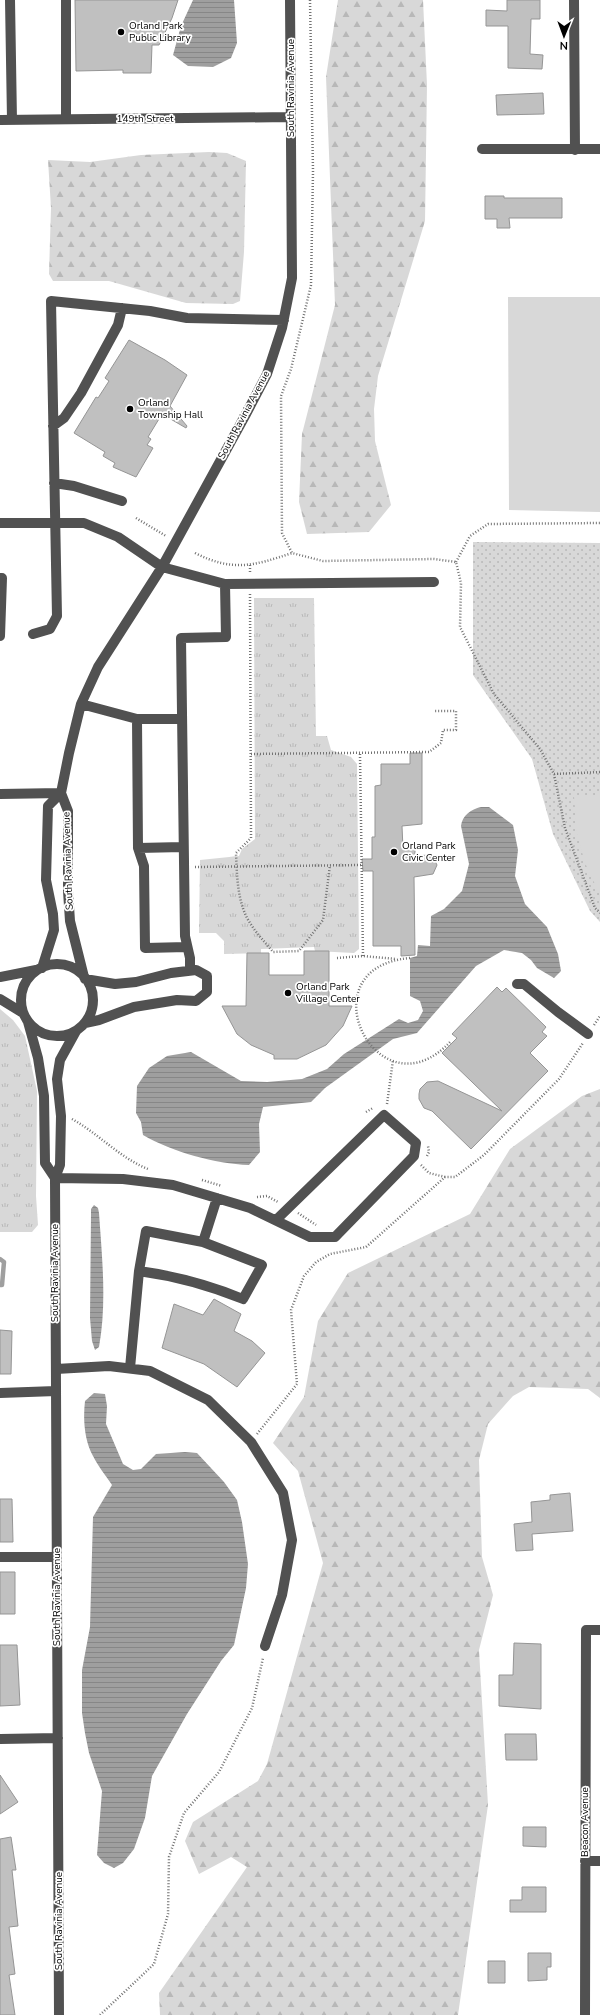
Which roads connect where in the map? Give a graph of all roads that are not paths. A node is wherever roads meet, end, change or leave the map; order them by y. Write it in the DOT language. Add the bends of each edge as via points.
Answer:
graph roads {
  1 [pos="10,0"];
  2 [pos="66,0"];
  3 [pos="290,0"];
  4 [pos="574,0"];
  5 [pos="291,118"];
  6 [pos="66,119"];
  7 [pos="0,120"];
  8 [pos="12,120"];
  9 [pos="482,149"];
  10 [pos="575,150"];
  11 [pos="600,150"];
  12 [pos="122,308"];
  13 [pos="284,320"];
  14 [pos="53,426"];
  15 [pos="54,483"];
  16 [pos="122,501"];
  17 [pos="0,523"];
  18 [pos="54,523"];
  19 [pos="162,567"];
  20 [pos="0,578"];
  21 [pos="434,582"];
  22 [pos="225,584"];
  23 [pos="33,634"];
  24 [pos="0,636"];
  25 [pos="81,704"];
  26 [pos="137,719"];
  27 [pos="181,719"];
  28 [pos="61,793"];
  29 [pos="0,794"];
  30 [pos="138,848"];
  31 [pos="183,848"];
  32 [pos="187,947"];
  33 [pos="39,969"];
  34 [pos="190,970"];
  35 [pos="0,977"];
  36 [pos="85,978"];
  37 [pos="517,984"];
  38 [pos="0,999"];
  39 [pos="26,1018"];
  40 [pos="85,1023"];
  41 [pos="76,1031"];
  42 [pos="588,1034"];
  43 [pos="55,1178"];
  44 [pos="217,1198"];
  45 [pos="276,1220"];
  46 [pos="203,1242"];
  47 [pos="139,1271"];
  48 [pos="56,1368"];
  49 [pos="130,1368"];
  50 [pos="56,1391"];
  51 [pos="0,1393"];
  52 [pos="0,1557"];
  53 [pos="57,1557"];
  54 [pos="600,1630"];
  55 [pos="266,1646"];
  56 [pos="58,1738"];
  57 [pos="0,1739"];
  58 [pos="585,1861"];
  59 [pos="600,1861"];
  60 [pos="59,2015"];
  61 [pos="585,2015"];
  1 -- 8 [label="street"];
  2 -- 6 [label="street"];
  3 -- 5 [label="street, South Ravinia Avenue"];
  4 -- 10 [label="street"];
  5 -- 6 [label="street, 149th Street"];
  5 -- 13 [label="street, South Ravinia Avenue" via="292,278"];
  6 -- 8 [label="street, 149th Street"];
  7 -- 8 [label="street, 149th Street"];
  9 -- 10 [label="street"];
  10 -- 11 [label="street"];
  12 -- 13 [label="street" via="187,318"];
  12 -- 14 [label="street" via="118,325 81,393 64,418"];
  12 -- 14 [label="street" via="51,301"];
  13 -- 19 [label="street, South Ravinia Avenue" via="267,374"];
  14 -- 15 [label="street"];
  15 -- 16 [label="street"];
  15 -- 18 [label="street"];
  17 -- 18 [label="street"];
  18 -- 19 [label="street" via="84,523 118,537"];
  18 -- 23 [label="street" via="57,616 50,629"];
  19 -- 22 [label="street"];
  19 -- 25 [label="street, South Ravinia Avenue" via="98,668"];
  20 -- 24 [label="street"];
  21 -- 22 [label="street"];
  22 -- 27 [label="street" via="226,637 181,638"];
  25 -- 26 [label="street"];
  25 -- 28 [label="street, South Ravinia Avenue"];
  26 -- 27 [label="street"];
  26 -- 30 [label="street"];
  27 -- 31 [label="street"];
  28 -- 29 [label="street"];
  28 -- 33 [label="street, South Ravinia Avenue" via="48,806 46,880 54,930"];
  28 -- 36 [label="street, South Ravinia Avenue" via="68,811 70,921"];
  30 -- 31 [label="street"];
  30 -- 32 [label="street" via="144,866 145,948"];
  31 -- 32 [label="street"];
  32 -- 34 [label="street"];
  33 -- 35 [label="street"];
  33 -- 36 [label="street" via="54,964 65,965 76,969"];
  33 -- 39 [label="street" via="24,985 21,994"];
  34 -- 36 [label="street" via="115,984"];
  34 -- 40 [label="street" via="207,976 207,992 196,1001 177,1000 134,1007"];
  36 -- 40 [label="street" via="93,999 91,1012"];
  37 -- 42 [label="street" via="524,984"];
  38 -- 39 [label="street"];
  39 -- 41 [label="street" via="40,1032 54,1036"];
  39 -- 43 [label="street" via="38,1058 44,1096 45,1163"];
  40 -- 41 [label="street"];
  41 -- 43 [label="street, South Ravinia Avenue" via="60,1060 57,1079 61,1116 60,1165"];
  43 -- 44 [label="street" via="123,1179 173,1185"];
  43 -- 48 [label="street, South Ravinia Avenue"];
  44 -- 45 [label="street" via="250,1208"];
  44 -- 46 [label="street"];
  45 -- 45 [label="street" via="310,1237 335,1237 414,1156 416,1143 384,1115"];
  46 -- 47 [label="street" via="146,1231"];
  46 -- 47 [label="street" via="262,1265 243,1299 208,1285 169,1275"];
  47 -- 49 [label="street"];
  48 -- 49 [label="street"];
  48 -- 50 [label="street, South Ravinia Avenue"];
  49 -- 55 [label="street" via="150,1371 208,1400 251,1442 283,1493 292,1540 282,1596"];
  50 -- 51 [label="street"];
  50 -- 53 [label="street, South Ravinia Avenue"];
  52 -- 53 [label="street"];
  53 -- 56 [label="street, South Ravinia Avenue"];
  54 -- 58 [label="street, Beacon Avenue" via="586,1630"];
  56 -- 57 [label="street"];
  56 -- 60 [label="street, South Ravinia Avenue"];
  58 -- 59 [label="street"];
  58 -- 61 [label="street, Beacon Avenue"];
}
